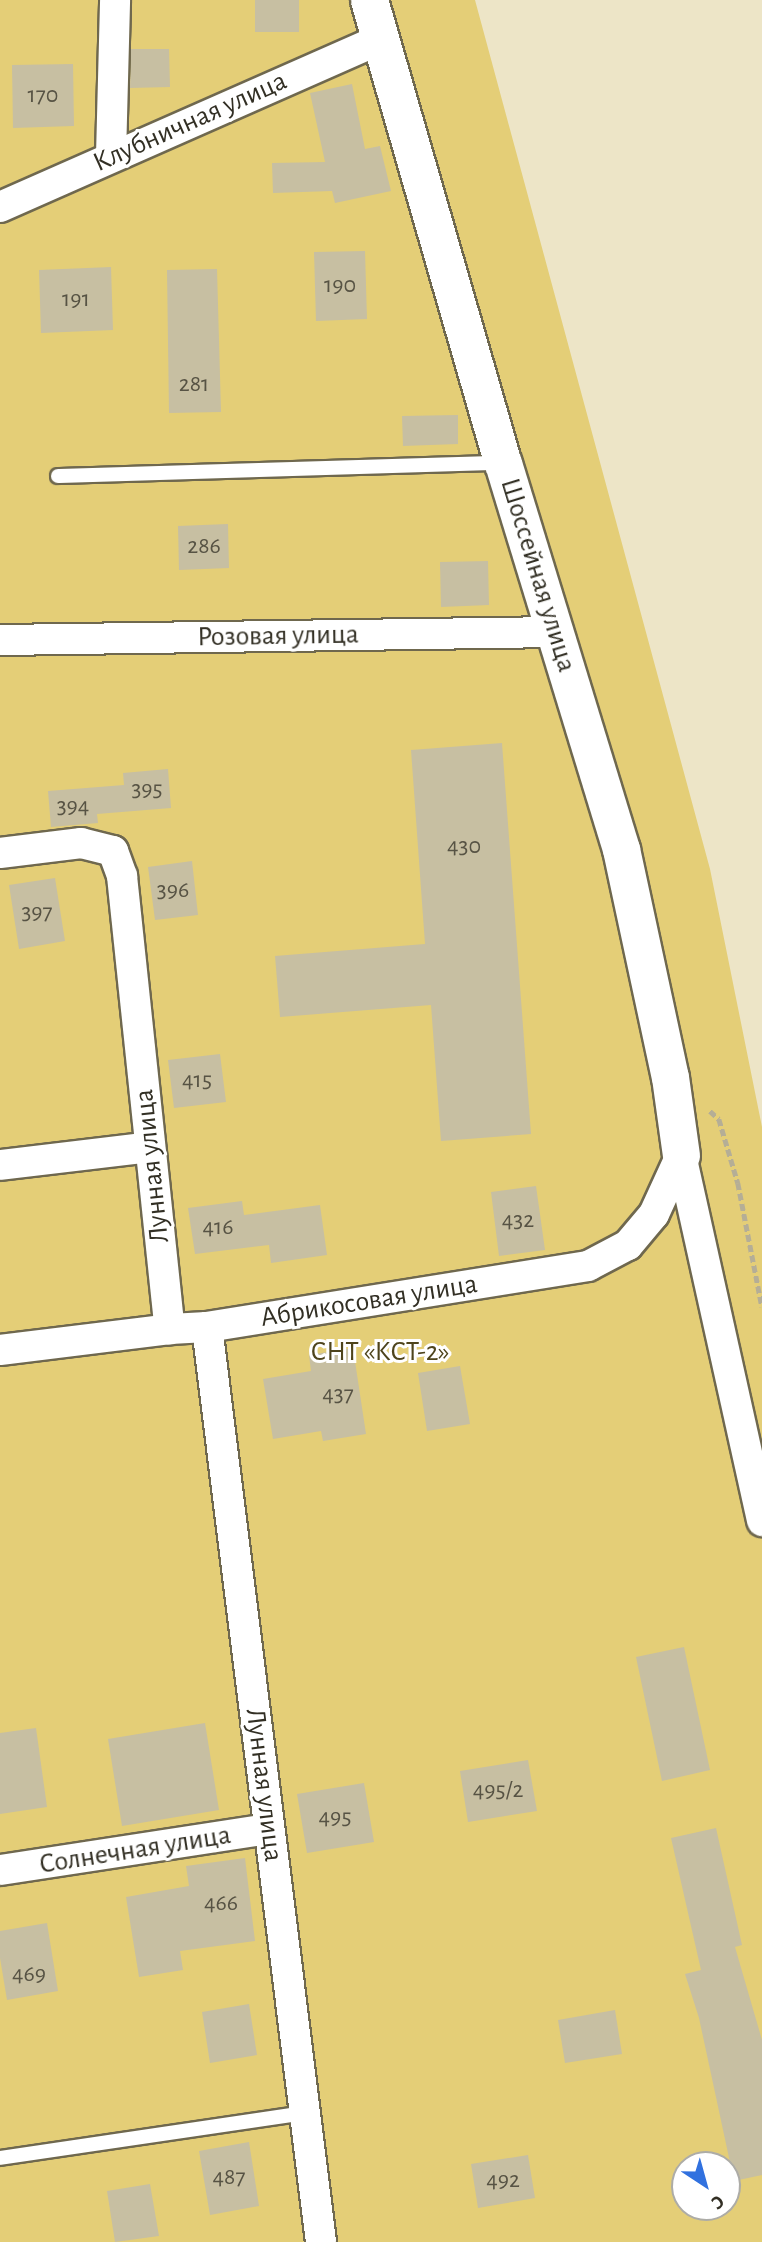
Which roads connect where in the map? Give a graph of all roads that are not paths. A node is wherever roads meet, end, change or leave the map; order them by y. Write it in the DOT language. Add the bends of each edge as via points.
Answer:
graph roads {
  1 [pos="115,0"];
  2 [pos="369,0"];
  3 [pos="381,39"];
  4 [pos="111,156"];
  5 [pos="0,207"];
  6 [pos="503,463"];
  7 [pos="58,476"];
  8 [pos="557,632"];
  9 [pos="0,640"];
  10 [pos="0,853"];
  11 [pos="150,1147"];
  12 [pos="681,1155"];
  13 [pos="0,1165"];
  14 [pos="207,1327"];
  15 [pos="170,1329"];
  16 [pos="0,1350"];
  17 [pos="762,1521"];
  18 [pos="269,1829"];
  19 [pos="0,1870"];
  20 [pos="305,2113"];
  21 [pos="0,2158"];
  22 [pos="321,2242"];
  1 -- 4 [label="street"];
  2 -- 3 [label="street, Шоссейная улица"];
  3 -- 4 [label="street, Клубничная улица"];
  3 -- 6 [label="street, Шоссейная улица"];
  4 -- 5 [label="street, Клубничная улица"];
  6 -- 7 [label="lane"];
  6 -- 8 [label="street, Шоссейная улица"];
  8 -- 9 [label="street, Розовая улица"];
  8 -- 12 [label="street, Шоссейная улица" via="621,849 670,1077"];
  10 -- 11 [label="street, Лунная улица" via="81,843 113,851 122,876"];
  11 -- 13 [label="street"];
  11 -- 15 [label="street, Лунная улица"];
  12 -- 14 [label="street, Абрикосовая улица" via="654,1214 628,1245 588,1266"];
  12 -- 17 [label="street"];
  14 -- 15 [label="street, Абрикосовая улица"];
  14 -- 18 [label="street, Лунная улица"];
  15 -- 16 [label="street, Абрикосовая улица"];
  18 -- 19 [label="street, Солнечная улица"];
  18 -- 20 [label="street, Лунная улица"];
  20 -- 21 [label="lane"];
  20 -- 22 [label="street, Лунная улица"];
}
